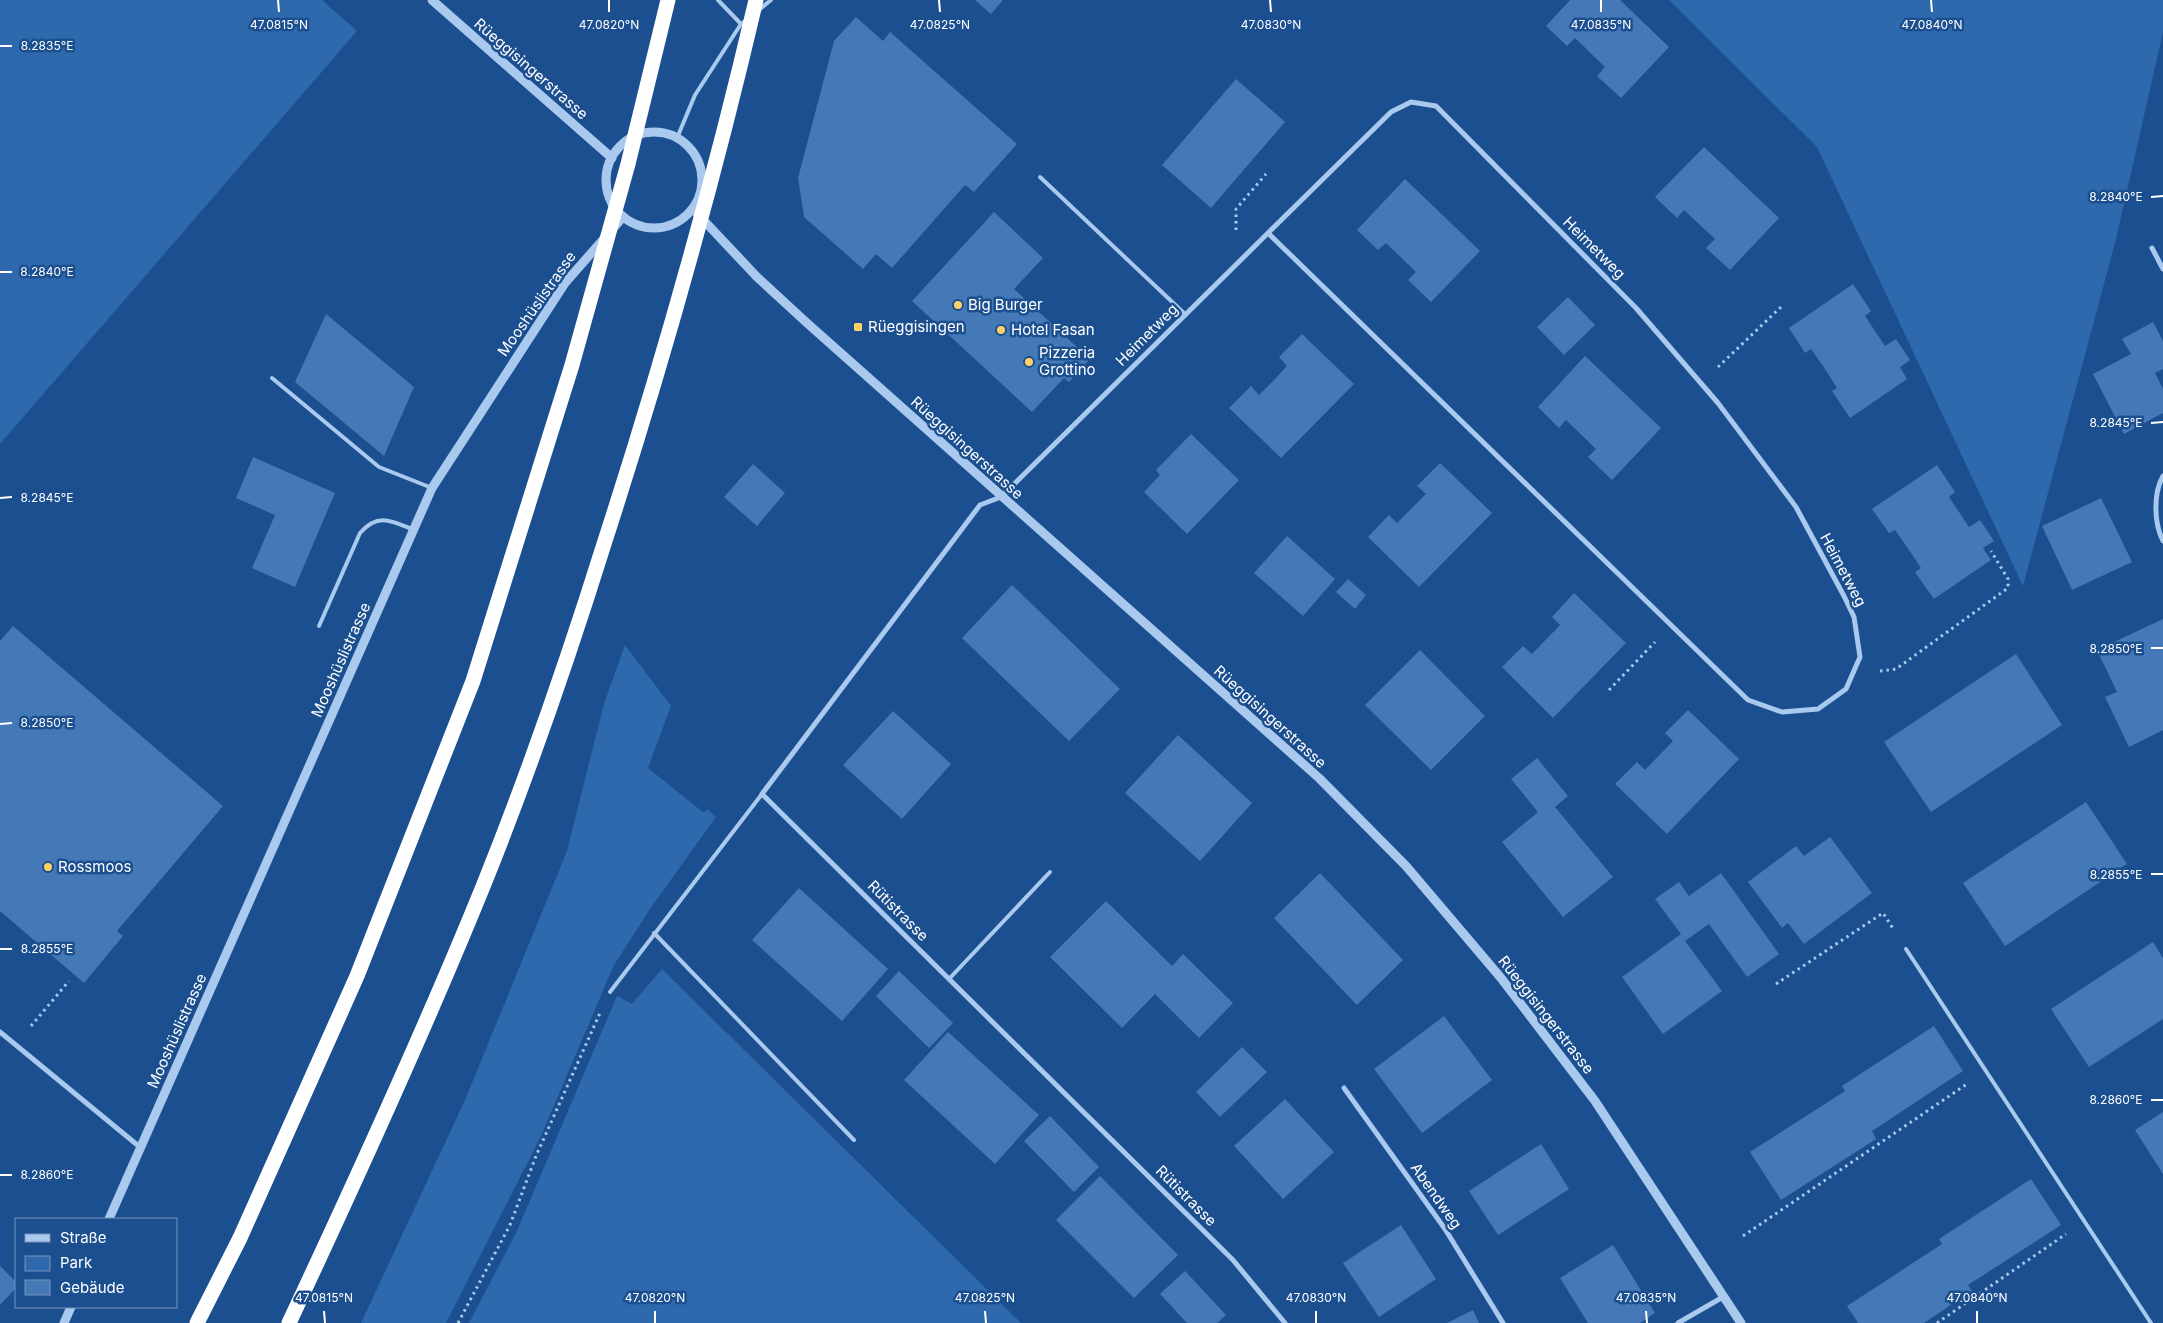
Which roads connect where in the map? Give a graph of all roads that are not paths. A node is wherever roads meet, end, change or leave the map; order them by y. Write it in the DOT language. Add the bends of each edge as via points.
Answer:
graph roads {
  1 [pos="432,0"];
  2 [pos="668,0"];
  3 [pos="718,0"];
  4 [pos="756,0"];
  5 [pos="770,0"];
  6 [pos="741,24"];
  7 [pos="677,138"];
  8 [pos="612,158"];
  9 [pos="1040,177"];
  10 [pos="693,209"];
  11 [pos="623,217"];
  12 [pos="1268,233"];
  13 [pos="2152,248"];
  14 [pos="2163,269"];
  15 [pos="1186,314"];
  16 [pos="272,378"];
  17 [pos="2163,476"];
  18 [pos="432,488"];
  19 [pos="1001,497"];
  20 [pos="414,530"];
  21 [pos="2163,541"];
  22 [pos="319,626"];
  23 [pos="762,794"];
  24 [pos="1050,872"];
  25 [pos="654,933"];
  26 [pos="1906,949"];
  27 [pos="948,979"];
  28 [pos="610,992"];
  29 [pos="0,1032"];
  30 [pos="1344,1088"];
  31 [pos="854,1140"];
  32 [pos="141,1148"];
  33 [pos="109,1218"];
  34 [pos="1723,1296"];
  35 [pos="71,1308"];
  36 [pos="64,1323"];
  37 [pos="197,1323"];
  38 [pos="289,1323"];
  39 [pos="1284,1323"];
  40 [pos="1504,1323"];
  41 [pos="1678,1323"];
  42 [pos="1741,1323"];
  43 [pos="2152,1323"];
  1 -- 8 [label="street, Rüeggisingerstrasse"];
  2 -- 37 [label="highway" via="628,164 572,365 473,681 357,976 240,1238"];
  3 -- 6 [label="lane"];
  4 -- 38 [label="highway" via="712,177 648,410 540,737 425,1022"];
  5 -- 6 [label="lane"];
  6 -- 7 [label="lane" via="695,95"];
  7 -- 8 [label="street" via="656,132 640,134 626,141"];
  7 -- 10 [label="street" via="693,151 702,170 702,190"];
  8 -- 11 [label="street" via="606,183 614,207"];
  9 -- 15 [label="lane"];
  10 -- 11 [label="street" via="667,227 637,225"];
  10 -- 19 [label="street, Rüeggisingerstrasse" via="757,277"];
  11 -- 18 [label="street, Mooshüslistrasse" via="565,283"];
  12 -- 12 [label="street, Heimetweg" via="1391,112 1411,102 1436,106 1636,308 1701,384 1796,507 1854,617 1860,657 1846,689 1818,709 1782,712 1748,700"];
  12 -- 15 [label="street, Heimetweg"];
  13 -- 14 [label="street"];
  15 -- 19 [label="street, Heimetweg"];
  16 -- 18 [label="lane" via="379,467"];
  17 -- 21 [label="street" via="2157,486 2157,528"];
  18 -- 20 [label="street, Mooshüslistrasse"];
  19 -- 23 [label="street" via="980,505"];
  19 -- 34 [label="street, Rüeggisingerstrasse" via="1319,778 1406,866 1501,978 1596,1101"];
  20 -- 22 [label="lane" via="389,520 367,525"];
  20 -- 32 [label="street, Mooshüslistrasse"];
  23 -- 25 [label="lane"];
  23 -- 27 [label="street, Rütistrasse"];
  24 -- 27 [label="lane"];
  25 -- 28 [label="lane"];
  25 -- 31 [label="lane"];
  26 -- 43 [label="lane"];
  27 -- 39 [label="street, Rütistrasse" via="1233,1260"];
  29 -- 32 [label="street"];
  30 -- 40 [label="street, Abendweg" via="1445,1230"];
  32 -- 33 [label="street, Mooshüslistrasse"];
  34 -- 41 [label="street"];
  34 -- 42 [label="street, Rüeggisingerstrasse"];
  35 -- 36 [label="street"];
}
